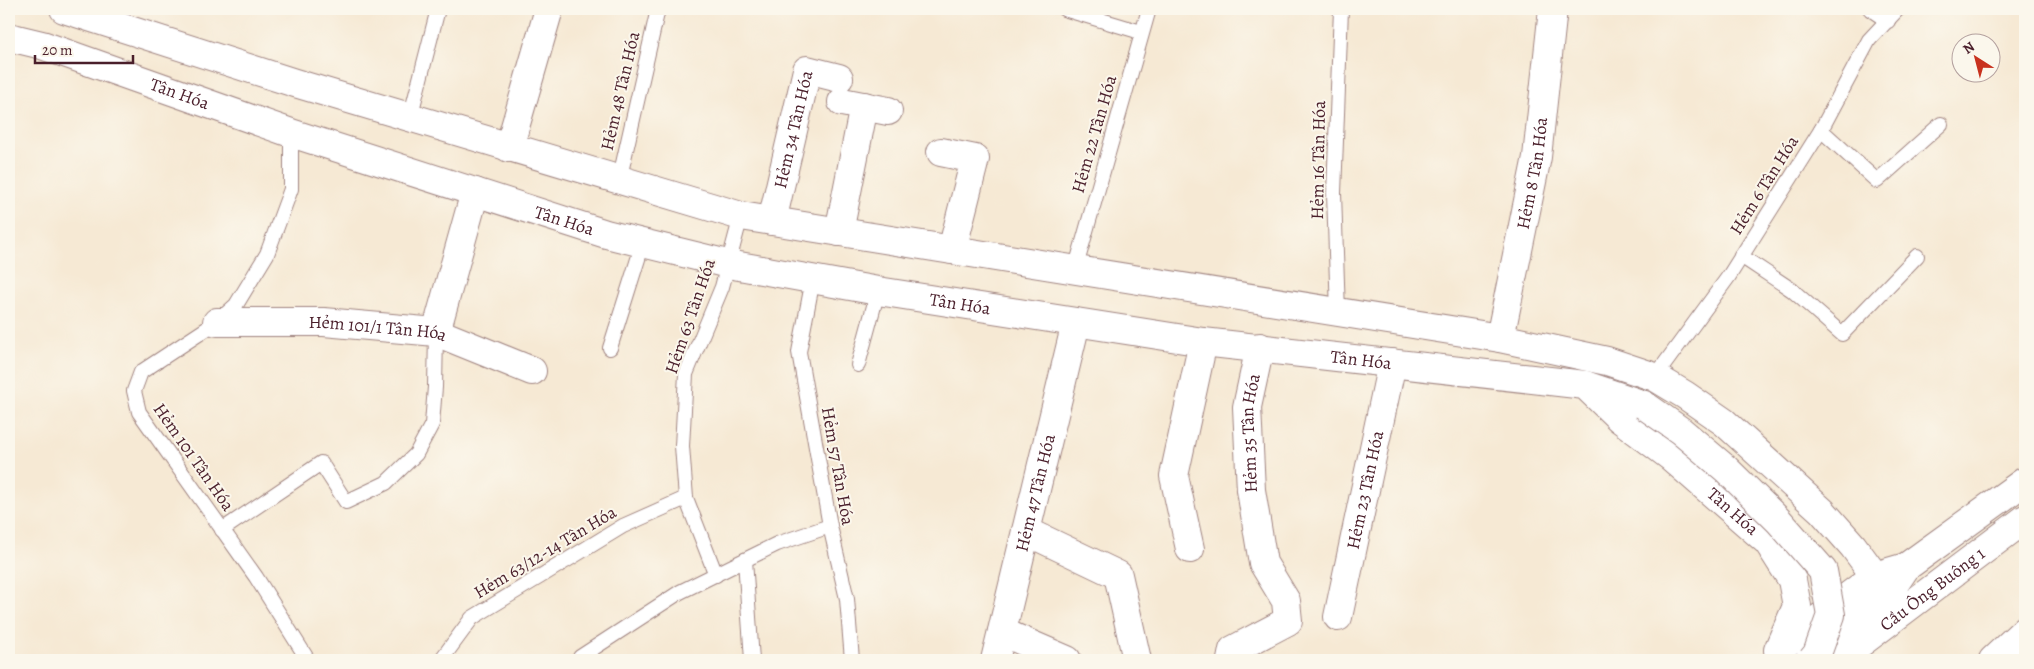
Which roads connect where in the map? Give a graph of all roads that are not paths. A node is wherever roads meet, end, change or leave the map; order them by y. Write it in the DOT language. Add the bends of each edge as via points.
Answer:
graph roads {
  1 [pos="64,9"];
  2 [pos="438,9"];
  3 [pos="549,9"];
  4 [pos="658,9"];
  5 [pos="1064,9"];
  6 [pos="1149,9"];
  7 [pos="1341,9"];
  8 [pos="1554,9"];
  9 [pos="1870,9"];
  10 [pos="1898,9"];
  11 [pos="1888,21"];
  12 [pos="1142,32"];
  13 [pos="9,37"];
  14 [pos="410,118"];
  15 [pos="1941,124"];
  16 [pos="1821,130"];
  17 [pos="291,133"];
  18 [pos="509,148"];
  19 [pos="941,152"];
  20 [pos="619,182"];
  21 [pos="475,192"];
  22 [pos="741,216"];
  23 [pos="772,221"];
  24 [pos="839,232"];
  25 [pos="643,244"];
  26 [pos="952,250"];
  27 [pos="1741,256"];
  28 [pos="1917,256"];
  29 [pos="728,264"];
  30 [pos="1075,270"];
  31 [pos="813,279"];
  32 [pos="878,291"];
  33 [pos="1338,313"];
  34 [pos="217,322"];
  35 [pos="1076,323"];
  36 [pos="436,332"];
  37 [pos="1500,338"];
  38 [pos="1203,342"];
  39 [pos="1260,347"];
  40 [pos="610,348"];
  41 [pos="1392,362"];
  42 [pos="858,365"];
  43 [pos="532,371"];
  44 [pos="1654,377"];
  45 [pos="1585,385"];
  46 [pos="2025,481"];
  47 [pos="686,498"];
  48 [pos="2025,519"];
  49 [pos="830,526"];
  50 [pos="222,530"];
  51 [pos="1026,531"];
  52 [pos="1190,549"];
  53 [pos="745,560"];
  54 [pos="1906,567"];
  55 [pos="716,575"];
  56 [pos="1875,576"];
  57 [pos="1338,616"];
  58 [pos="2025,630"];
  59 [pos="1002,632"];
  60 [pos="580,657"];
  61 [pos="1782,657"];
  62 [pos="308,660"];
  63 [pos="441,660"];
  64 [pos="752,660"];
  65 [pos="852,660"];
  66 [pos="995,660"];
  67 [pos="1067,660"];
  68 [pos="1137,660"];
  69 [pos="1231,660"];
  70 [pos="1812,660"];
  71 [pos="1838,660"];
  72 [pos="1993,660"];
  1 -- 14 [label="main road"];
  2 -- 14 [label="lane"];
  3 -- 18 [label="main road"];
  4 -- 20 [label="lane, Hẻm 48 Tân Hóa"];
  5 -- 12 [label="lane"];
  6 -- 12 [label="lane, Hẻm 22 Tân Hóa"];
  7 -- 33 [label="lane, Hẻm 16 Tân Hóa" via="1334,193"];
  8 -- 37 [label="main road, Hẻm 8 Tân Hóa" via="1537,158"];
  9 -- 11 [label="lane"];
  10 -- 11 [label="lane, Hẻm 6 Tân Hóa"];
  11 -- 16 [label="lane, Hẻm 6 Tân Hóa" via="1869,40"];
  12 -- 30 [label="lane, Hẻm 22 Tân Hóa"];
  13 -- 17 [label="main road, Tân Hóa" via="42,45"];
  14 -- 18 [label="main road"];
  15 -- 16 [label="lane" via="1877,181"];
  16 -- 27 [label="lane, Hẻm 6 Tân Hóa"];
  17 -- 21 [label="main road, Tân Hóa"];
  17 -- 34 [label="lane, Hẻm 101 Tân Hóa" via="291,189 267,254 236,305"];
  18 -- 20 [label="main road"];
  19 -- 26 [label="main road" via="975,159"];
  20 -- 22 [label="main road"];
  21 -- 25 [label="main road, Tân Hóa"];
  21 -- 36 [label="main road"];
  22 -- 23 [label="main road"];
  22 -- 29 [label="lane, Hẻm 63 Tân Hóa"];
  23 -- 24 [label="main road"];
  23 -- 24 [label="main road, Hẻm 34 Tân Hóa" via="807,70 858,99"];
  24 -- 26 [label="main road"];
  25 -- 29 [label="main road, Tân Hóa"];
  25 -- 40 [label="lane"];
  26 -- 30 [label="main road"];
  27 -- 28 [label="lane" via="1792,290 1842,334"];
  27 -- 44 [label="lane, Hẻm 6 Tân Hóa"];
  29 -- 31 [label="main road, Tân Hóa"];
  29 -- 47 [label="lane, Hẻm 63 Tân Hóa" via="722,287 686,374 682,446"];
  30 -- 33 [label="main road"];
  31 -- 32 [label="main road, Tân Hóa"];
  31 -- 49 [label="lane, Hẻm 57 Tân Hóa" via="799,352"];
  32 -- 35 [label="main road, Tân Hóa"];
  32 -- 42 [label="lane"];
  33 -- 37 [label="main road"];
  34 -- 36 [label="main road, Hẻm 101/1 Tân Hóa" via="324,322"];
  34 -- 50 [label="lane, Hẻm 101 Tân Hóa" via="141,372 134,391 139,412"];
  35 -- 38 [label="main road, Tân Hóa"];
  35 -- 51 [label="main road, Hẻm 47 Tân Hóa"];
  36 -- 43 [label="main road, Hẻm 101/1 Tân Hóa"];
  36 -- 50 [label="lane" via="432,424 416,454 386,483 346,502 320,463"];
  37 -- 44 [label="main road" via="1607,362"];
  38 -- 39 [label="main road, Tân Hóa"];
  38 -- 52 [label="main road" via="1174,476"];
  39 -- 41 [label="main road, Tân Hóa"];
  39 -- 69 [label="main road, Hẻm 35 Tân Hóa" via="1247,407 1251,490 1263,563 1286,601 1288,621 1233,650"];
  41 -- 45 [label="main road, Tân Hóa"];
  41 -- 57 [label="main road, Hẻm 23 Tân Hóa"];
  44 -- 56 [label="main road" via="1724,422 1822,511"];
  45 -- 61 [label="main road, Tân Hóa" via="1619,418 1671,457 1768,542 1792,580 1797,606"];
  45 -- 70 [label="main road, bridge" via="1644,405 1681,431 1780,521 1823,570 1831,615"];
  46 -- 54 [label="main road"];
  47 -- 55 [label="lane, Hẻm 63 Tân Hóa"];
  47 -- 63 [label="lane, Hẻm 63/12-14 Tân Hóa" via="623,526 472,618"];
  48 -- 71 [label="main road, Cầu Ông Buông 1"];
  49 -- 53 [label="lane" via="777,544"];
  49 -- 65 [label="lane, Hẻm 57 Tân Hóa" via="846,599"];
  50 -- 62 [label="lane, Hẻm 101 Tân Hóa"];
  51 -- 59 [label="main road, Hẻm 47 Tân Hóa"];
  51 -- 68 [label="main road" via="1118,575"];
  53 -- 55 [label="lane"];
  53 -- 64 [label="lane"];
  54 -- 56 [label="main road"];
  54 -- 61 [label="main road" via="1888,594"];
  55 -- 60 [label="lane" via="680,592"];
  56 -- 61 [label="main road"];
  58 -- 72 [label="main road"];
  59 -- 66 [label="main road, Hẻm 47 Tân Hóa"];
  59 -- 67 [label="main road"];
}
